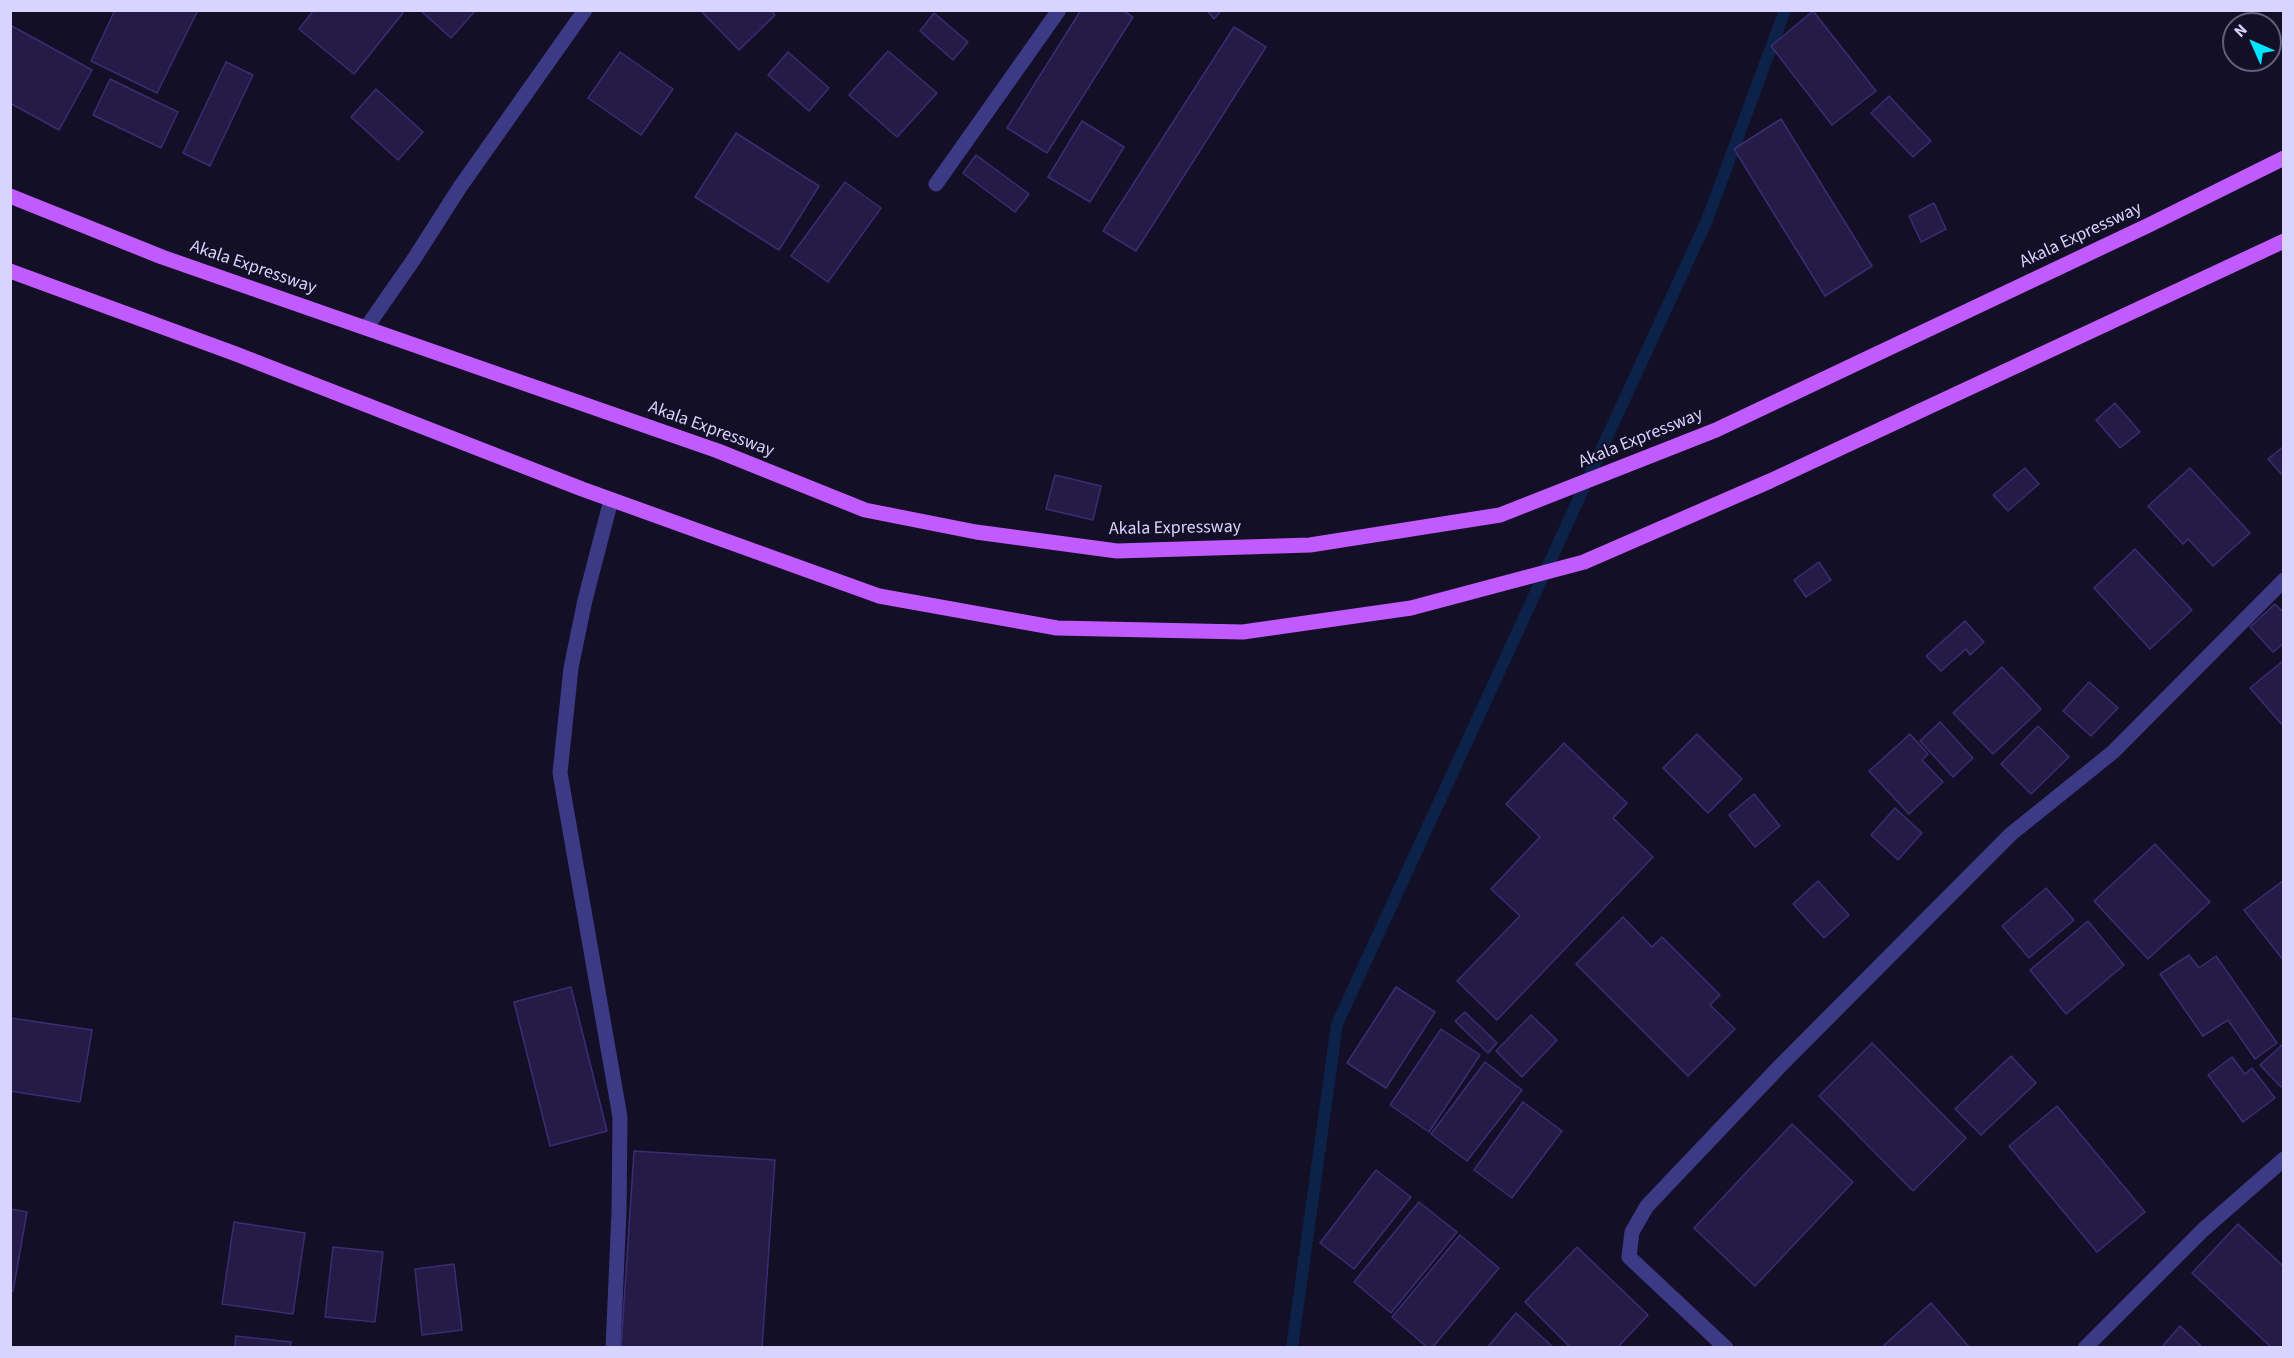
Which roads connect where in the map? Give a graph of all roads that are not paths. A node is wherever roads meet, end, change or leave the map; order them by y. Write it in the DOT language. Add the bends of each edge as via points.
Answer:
graph roads {
  1 [pos="585,10"];
  2 [pos="1059,10"];
  3 [pos="2283,158"];
  4 [pos="936,184"];
  5 [pos="10,196"];
  6 [pos="2283,241"];
  7 [pos="10,272"];
  8 [pos="366,328"];
  9 [pos="611,500"];
  10 [pos="2283,580"];
  11 [pos="2283,1159"];
  12 [pos="613,1347"];
  13 [pos="1726,1347"];
  14 [pos="2085,1347"];
  1 -- 8 [label="street"];
  2 -- 4 [label="street"];
  3 -- 8 [label="main road, Akala Expressway" via="1716,430 1603,475 1508,512 1310,545 1117,551 976,532 865,510 718,451"];
  5 -- 8 [label="main road, Akala Expressway" via="162,257"];
  6 -- 9 [label="main road" via="1770,482 1584,562 1411,608 1243,632 1056,628 879,596"];
  7 -- 9 [label="main road" via="236,354"];
  9 -- 12 [label="street" via="571,668 560,773 620,1117"];
  10 -- 13 [label="street" via="2113,752 2011,834 1647,1206 1632,1232 1629,1257"];
  11 -- 14 [label="street" via="2204,1228"];
}
